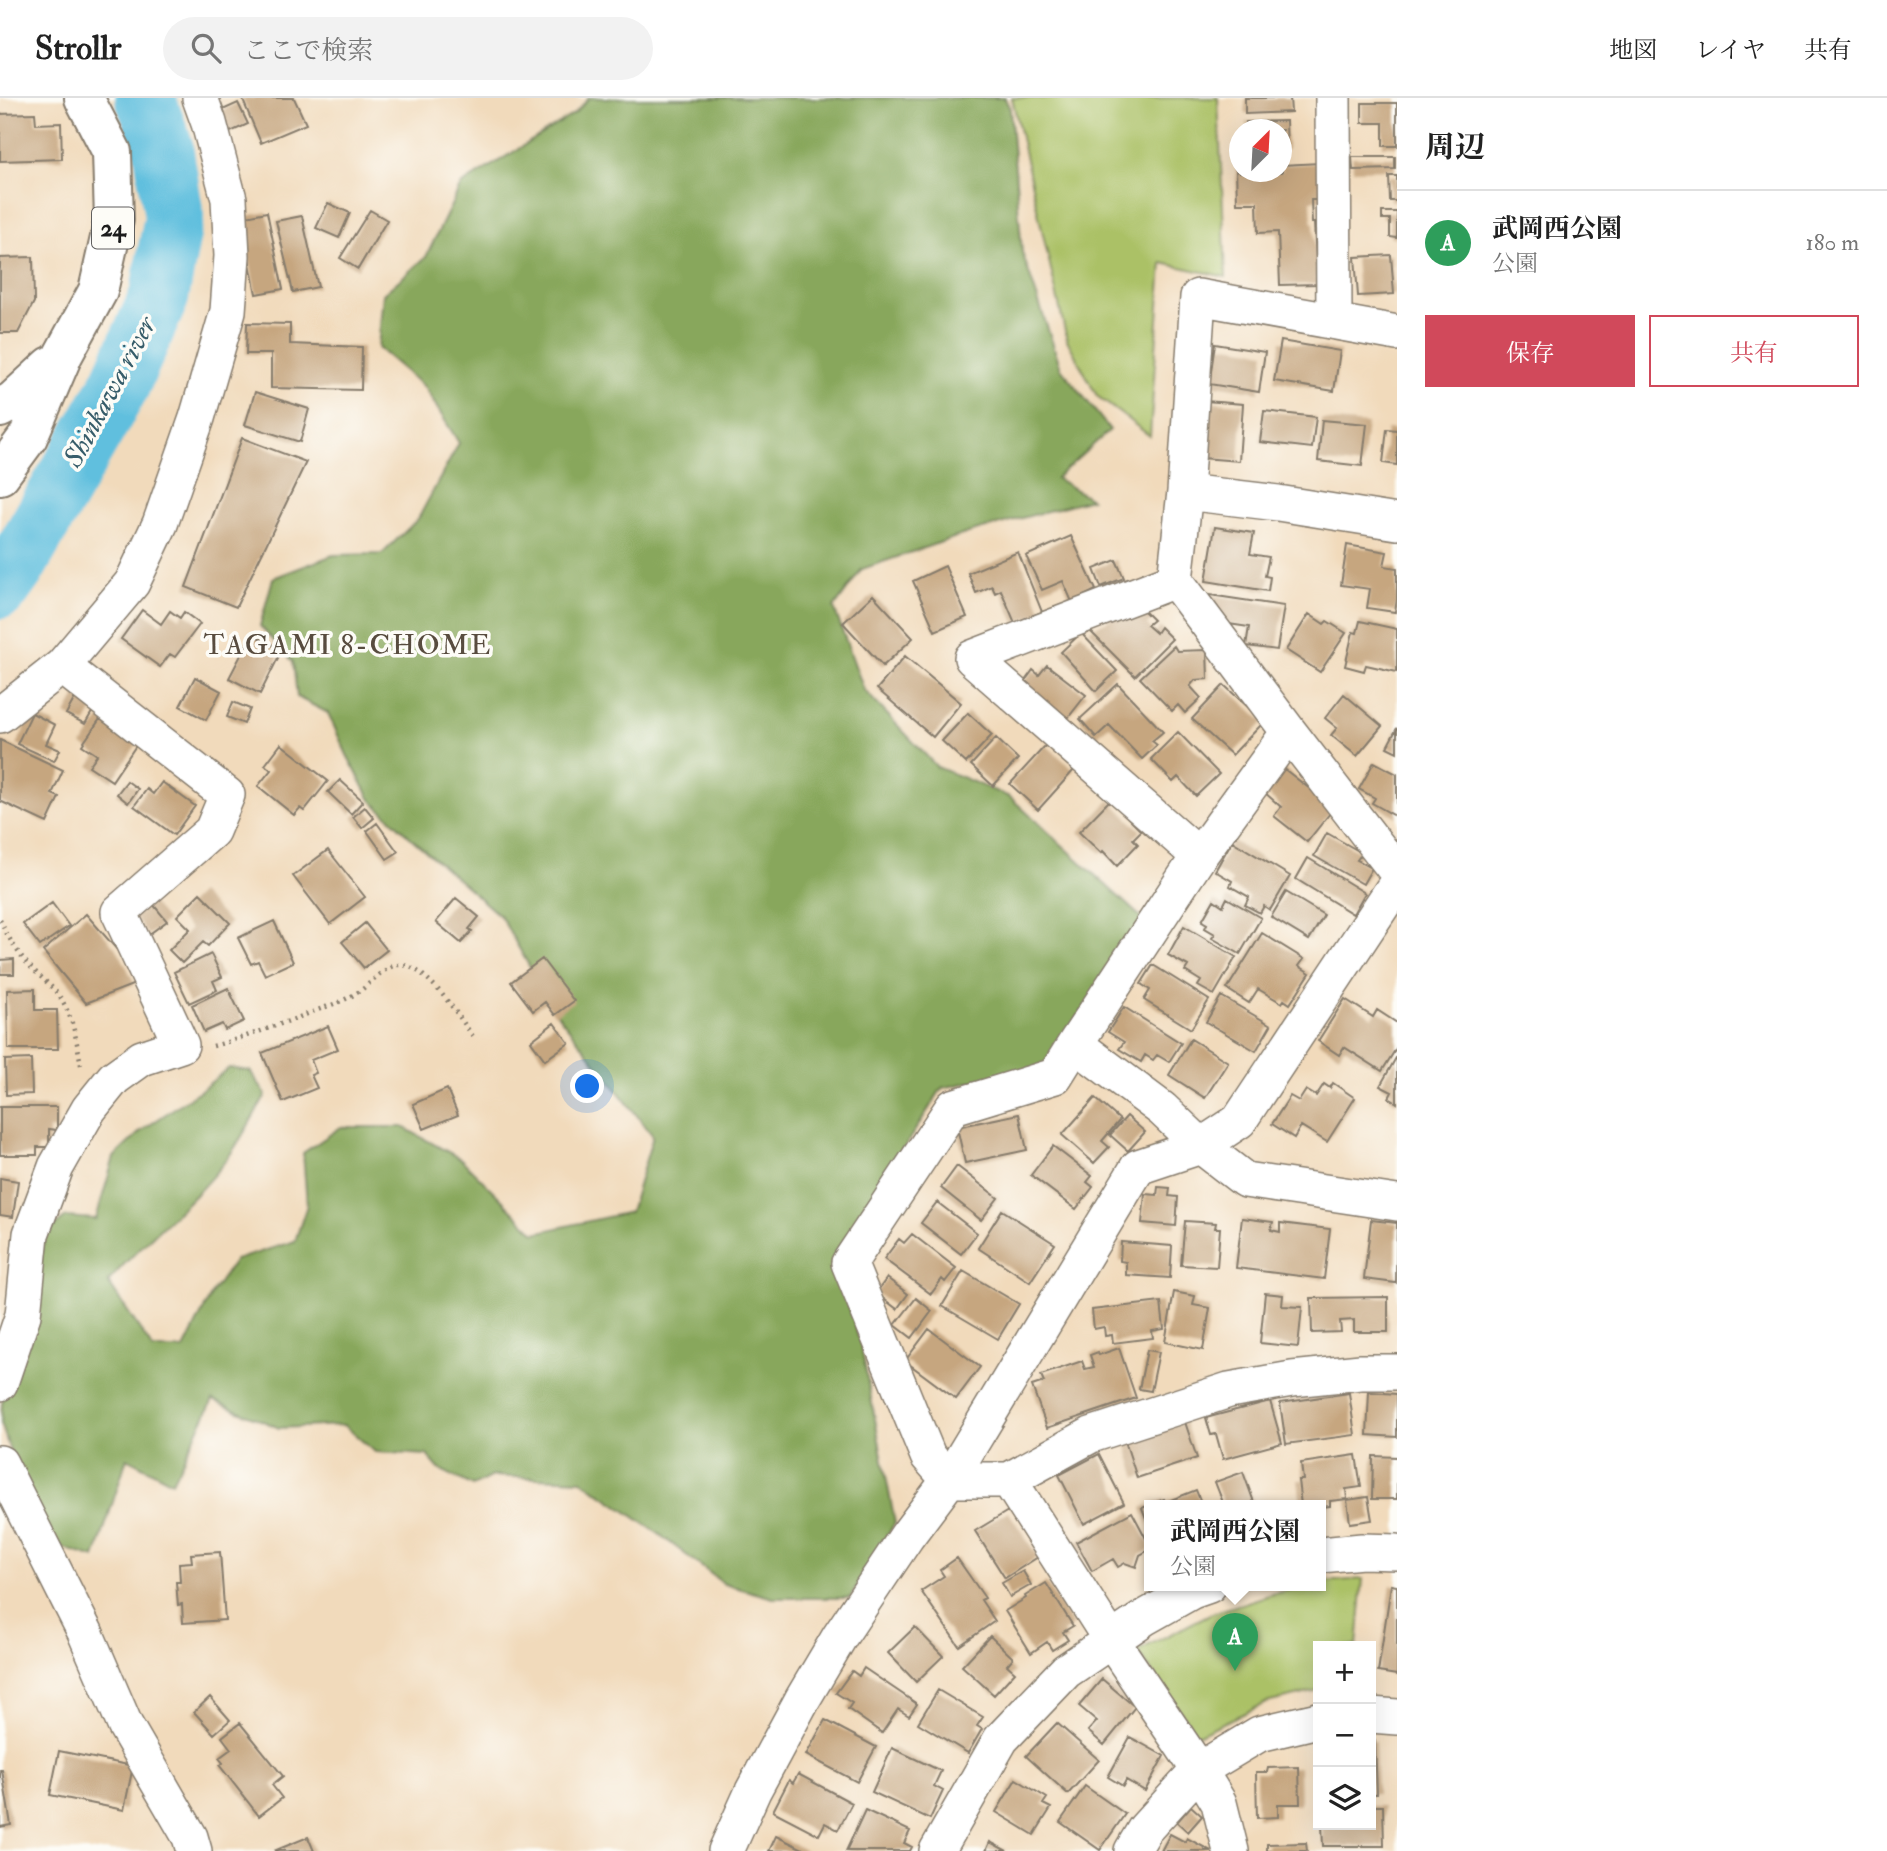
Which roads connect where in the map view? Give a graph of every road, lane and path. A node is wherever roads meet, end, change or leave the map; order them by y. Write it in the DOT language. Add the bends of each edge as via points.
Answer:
graph roads {
  1 [pos="83,98"];
  2 [pos="200,98"];
  3 [pos="1333,98"];
  4 [pos="1334,321"];
  5 [pos="1397,333"];
  6 [pos="63,355"];
  7 [pos="0,408"];
  8 [pos="0,475"];
  9 [pos="1185,492"];
  10 [pos="1397,522"];
  11 [pos="1175,580"];
  12 [pos="62,666"];
  13 [pos="0,715"];
  14 [pos="1289,732"];
  15 [pos="1199,856"];
  16 [pos="1397,872"];
  17 [pos="1397,883"];
  18 [pos="0,920"];
  19 [pos="475,1039"];
  20 [pos="1075,1044"];
  21 [pos="181,1045"];
  22 [pos="89,1109"];
  23 [pos="1201,1146"];
  24 [pos="1397,1203"];
  25 [pos="1397,1372"];
  26 [pos="0,1383"];
  27 [pos="0,1463"];
  28 [pos="949,1480"];
  29 [pos="1009,1480"];
  30 [pos="1397,1552"];
  31 [pos="1326,1555"];
  32 [pos="1192,1591"];
  33 [pos="1111,1640"];
  34 [pos="1376,1716"];
  35 [pos="1397,1717"];
  36 [pos="1313,1721"];
  37 [pos="1199,1770"];
  38 [pos="194,1851"];
  39 [pos="726,1851"];
  40 [pos="937,1851"];
  41 [pos="1132,1851"];
  42 [pos="1231,1851"];
  1 -- 6 [label="main road, 24" via="112,152 114,220 98,291"];
  2 -- 12 [label="street" via="229,199 232,256 228,310 160,524 132,583"];
  3 -- 4 [label="street"];
  4 -- 5 [label="street"];
  4 -- 9 [label="street" via="1198,297"];
  6 -- 7 [label="main road, 24"];
  6 -- 8 [label="main road, 24" via="28,437"];
  9 -- 10 [label="street"];
  9 -- 11 [label="street"];
  11 -- 14 [label="street"];
  11 -- 15 [label="street" via="972,658"];
  12 -- 13 [label="street"];
  12 -- 21 [label="street" via="227,796 212,831 118,912"];
  14 -- 15 [label="street"];
  14 -- 16 [label="street"];
  15 -- 20 [label="street"];
  17 -- 23 [label="street" via="1239,1121"];
  18 -- 22 [label="path" via="27,963 63,1001 73,1024"];
  19 -- 21 [label="path" via="429,981 408,966 389,967 356,994 251,1035 213,1046"];
  20 -- 23 [label="street" via="1161,1109"];
  20 -- 28 [label="street" via="1055,1076 953,1107 849,1263 928,1455"];
  21 -- 22 [label="street" via="142,1058 114,1078"];
  22 -- 26 [label="street" via="56,1167 31,1234 23,1315"];
  23 -- 24 [label="street" via="1245,1180"];
  23 -- 28 [label="street" via="1138,1167"];
  25 -- 29 [label="street" via="1361,1372 1229,1390 1091,1435"];
  27 -- 38 [label="street" via="85,1632 125,1725"];
  28 -- 29 [label="street"];
  28 -- 39 [label="street" via="839,1636 753,1791"];
  29 -- 33 [label="street"];
  30 -- 31 [label="street"];
  32 -- 33 [label="street"];
  33 -- 37 [label="street"];
  33 -- 40 [label="street" via="1066,1671 1001,1739"];
  34 -- 35 [label="street"];
  36 -- 37 [label="street" via="1259,1734"];
  37 -- 41 [label="street" via="1145,1829"];
  37 -- 42 [label="street" via="1219,1803"];
}
